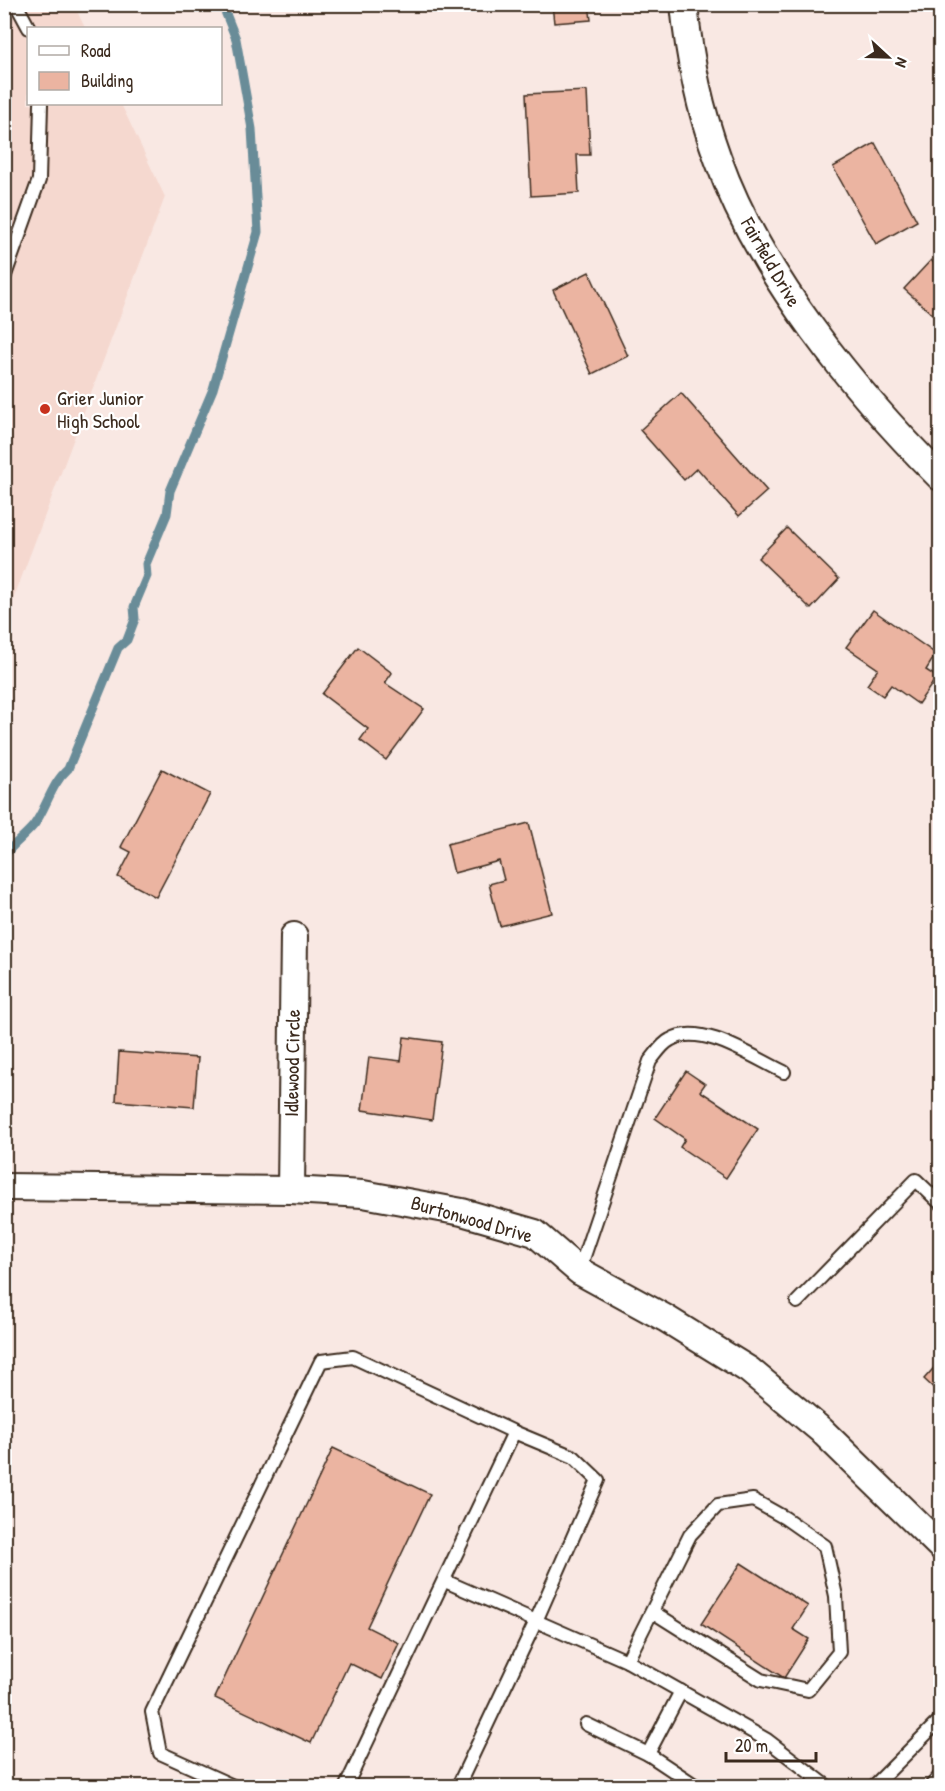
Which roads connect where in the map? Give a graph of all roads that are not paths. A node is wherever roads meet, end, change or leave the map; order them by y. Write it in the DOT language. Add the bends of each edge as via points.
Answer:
graph roads {
  1 [pos="16,4"];
  2 [pos="684,4"];
  3 [pos="28,27"];
  4 [pos="41,105"];
  5 [pos="4,278"];
  6 [pos="940,477"];
  7 [pos="294,936"];
  8 [pos="783,1072"];
  9 [pos="4,1187"];
  10 [pos="291,1190"];
  11 [pos="940,1203"];
  12 [pos="579,1271"];
  13 [pos="797,1302"];
  14 [pos="514,1431"];
  15 [pos="940,1546"];
  16 [pos="445,1581"];
  17 [pos="653,1612"];
  18 [pos="536,1621"];
  19 [pos="627,1661"];
  20 [pos="681,1691"];
  21 [pos="940,1720"];
  22 [pos="586,1724"];
  23 [pos="648,1755"];
  24 [pos="940,1776"];
  25 [pos="233,1786"];
  26 [pos="346,1786"];
  27 [pos="458,1786"];
  28 [pos="696,1786"];
  29 [pos="827,1786"];
  30 [pos="874,1786"];
  31 [pos="931,1786"];
  1 -- 3 [label="lane"];
  2 -- 6 [label="street, Fairfield Drive" via="703,116 718,162 760,248 841,367"];
  4 -- 5 [label="lane" via="39,180"];
  7 -- 10 [label="street, Idlewood Circle"];
  8 -- 12 [label="lane" via="712,1037 689,1033 669,1040 650,1061"];
  9 -- 10 [label="street, Burtonwood Drive"];
  10 -- 12 [label="street, Burtonwood Drive" via="363,1194 462,1212 535,1233"];
  11 -- 13 [label="lane" via="916,1180"];
  12 -- 15 [label="street, Burtonwood Drive" via="748,1370 821,1431"];
  14 -- 16 [label="lane"];
  14 -- 18 [label="lane" via="574,1457 598,1480"];
  14 -- 25 [label="lane" via="353,1357 321,1361 152,1712 160,1754"];
  16 -- 18 [label="lane"];
  16 -- 26 [label="lane"];
  17 -- 17 [label="lane" via="761,1680 808,1690 839,1652 836,1596 825,1546 753,1500 718,1505 690,1535"];
  17 -- 19 [label="lane"];
  18 -- 19 [label="lane"];
  18 -- 27 [label="lane"];
  19 -- 20 [label="lane"];
  20 -- 23 [label="lane"];
  20 -- 29 [label="lane" via="767,1740"];
  21 -- 30 [label="lane"];
  22 -- 23 [label="lane"];
  23 -- 28 [label="lane"];
  24 -- 31 [label="lane"];
}
